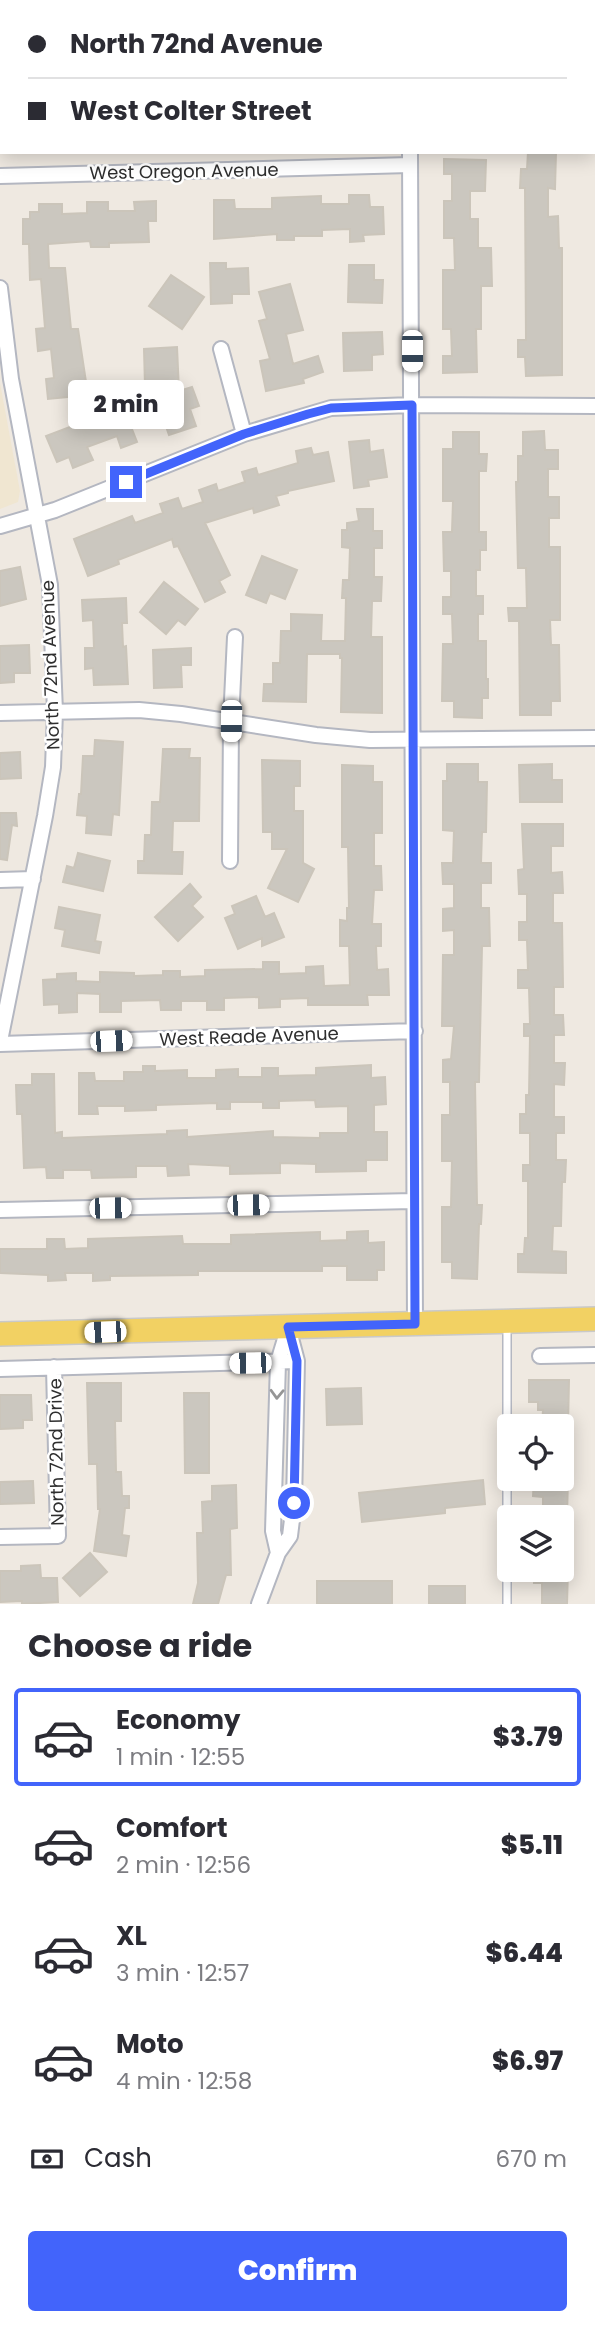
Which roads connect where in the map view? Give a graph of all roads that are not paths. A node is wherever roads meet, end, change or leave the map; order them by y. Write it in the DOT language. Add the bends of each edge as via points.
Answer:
graph roads {
  1 [pos="410,158"];
  2 [pos="0,176"];
  3 [pos="0,288"];
  4 [pos="221,349"];
  5 [pos="412,405"];
  6 [pos="595,406"];
  7 [pos="244,434"];
  8 [pos="36,516"];
  9 [pos="0,526"];
  10 [pos="235,637"];
  11 [pos="55,712"];
  12 [pos="0,713"];
  13 [pos="231,721"];
  14 [pos="595,738"];
  15 [pos="414,741"];
  16 [pos="230,861"];
  17 [pos="33,879"];
  18 [pos="0,880"];
  19 [pos="415,1031"];
  20 [pos="0,1042"];
  21 [pos="413,1201"];
  22 [pos="0,1210"];
  23 [pos="595,1320"];
  24 [pos="507,1322"];
  25 [pos="415,1324"];
  26 [pos="288,1327"];
  27 [pos="0,1335"];
  28 [pos="595,1355"];
  29 [pos="540,1356"];
  30 [pos="297,1361"];
  31 [pos="278,1362"];
  32 [pos="54,1367"];
  33 [pos="0,1369"];
  34 [pos="276,1440"];
  35 [pos="295,1441"];
  36 [pos="0,1537"];
  37 [pos="278,1553"];
  38 [pos="259,1604"];
  39 [pos="507,1604"];
  1 -- 2 [label="street, West Oregon Avenue"];
  1 -- 5 [label="street"];
  3 -- 8 [label="street, North 72nd Avenue"];
  4 -- 7 [label="street"];
  5 -- 6 [label="street"];
  5 -- 7 [label="street" via="331,408"];
  5 -- 15 [label="street"];
  7 -- 8 [label="street"];
  8 -- 9 [label="street"];
  8 -- 11 [label="street, North 72nd Avenue" via="50,585"];
  10 -- 13 [label="street"];
  11 -- 12 [label="street"];
  11 -- 13 [label="street" via="139,710"];
  11 -- 17 [label="street, North 72nd Avenue" via="53,767"];
  13 -- 15 [label="street" via="316,735"];
  13 -- 16 [label="street"];
  14 -- 15 [label="street"];
  15 -- 19 [label="street"];
  17 -- 18 [label="street"];
  17 -- 20 [label="street, North 72nd Avenue"];
  19 -- 20 [label="street, West Reade Avenue"];
  19 -- 21 [label="street"];
  21 -- 22 [label="street"];
  21 -- 25 [label="street"];
  23 -- 24 [label="main road"];
  24 -- 25 [label="main road"];
  24 -- 39 [label="lane"];
  25 -- 26 [label="main road"];
  26 -- 27 [label="main road"];
  26 -- 30 [label="street"];
  26 -- 31 [label="street"];
  28 -- 29 [label="street"];
  30 -- 31 [label="street"];
  30 -- 35 [label="street"];
  31 -- 32 [label="street"];
  31 -- 34 [label="street, one-way"];
  32 -- 33 [label="street"];
  32 -- 36 [label="street, North 72nd Drive" via="58,1536"];
  34 -- 35 [label="street"];
  34 -- 37 [label="street" via="273,1531"];
  35 -- 37 [label="street" via="290,1536"];
  37 -- 38 [label="street"];
}
